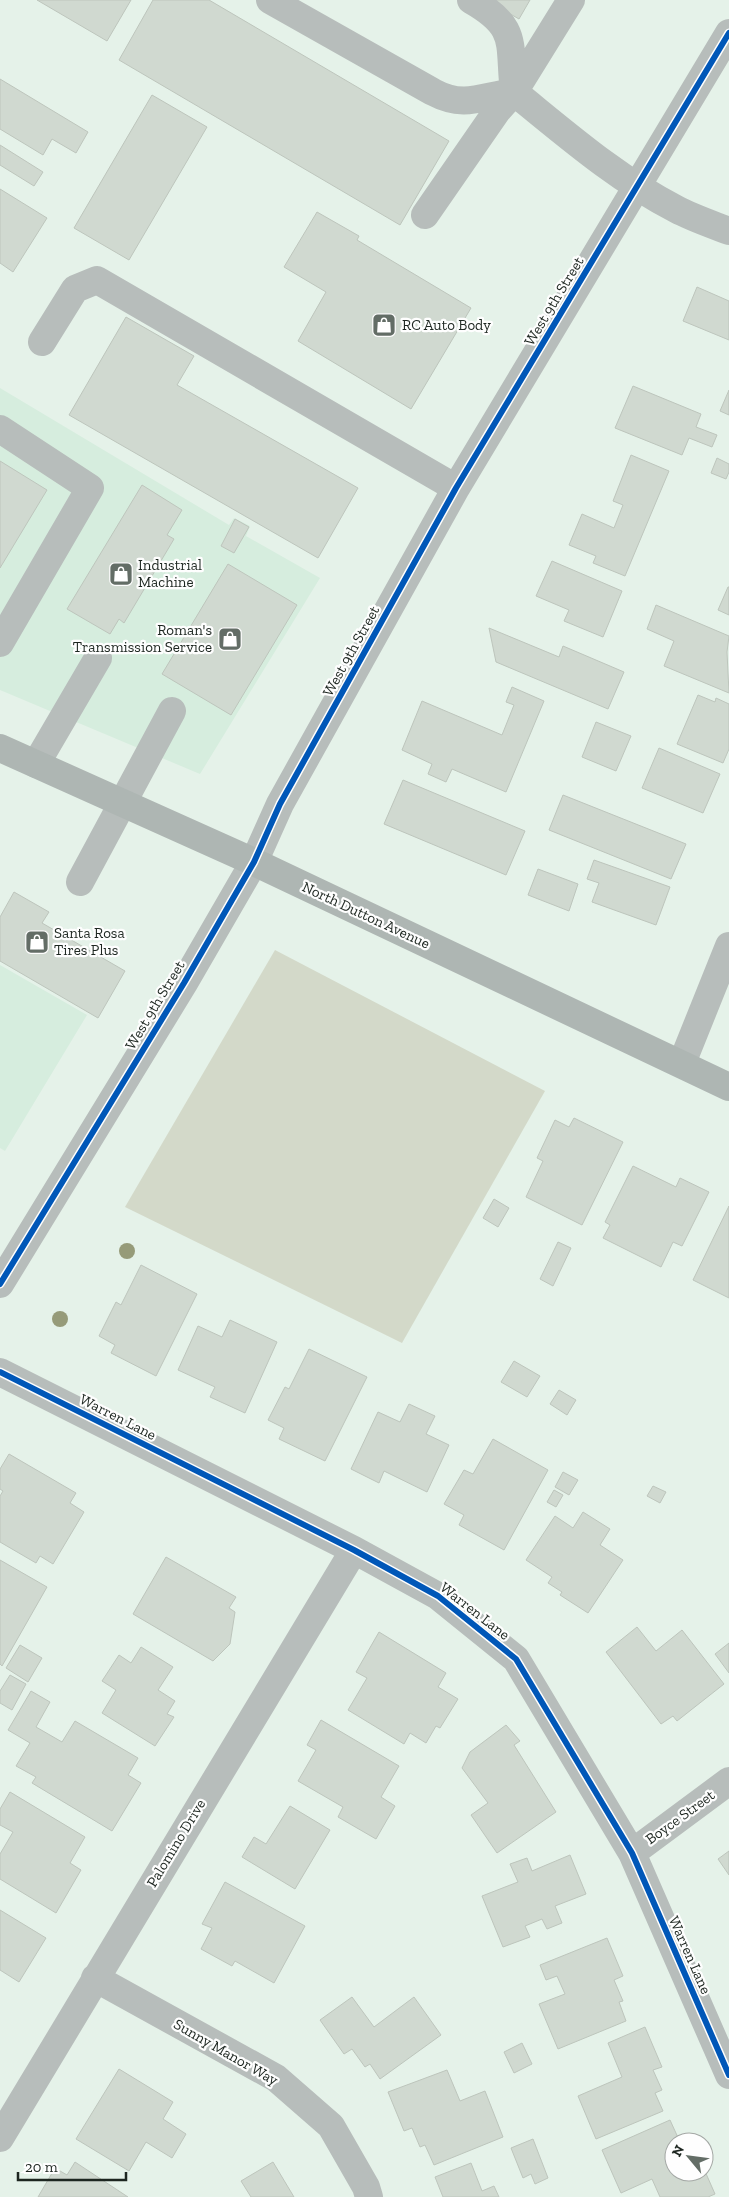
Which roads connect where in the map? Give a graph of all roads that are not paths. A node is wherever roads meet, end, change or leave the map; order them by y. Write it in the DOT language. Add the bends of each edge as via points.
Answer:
graph roads {
  1 [pos="270,0"];
  2 [pos="471,0"];
  3 [pos="571,0"];
  4 [pos="729,33"];
  5 [pos="514,92"];
  6 [pos="637,187"];
  7 [pos="426,215"];
  8 [pos="729,231"];
  9 [pos="42,342"];
  10 [pos="0,429"];
  11 [pos="456,488"];
  12 [pos="0,643"];
  13 [pos="98,658"];
  14 [pos="172,711"];
  15 [pos="0,748"];
  16 [pos="36,764"];
  17 [pos="123,803"];
  18 [pos="254,862"];
  19 [pos="80,882"];
  20 [pos="729,946"];
  21 [pos="682,1063"];
  22 [pos="729,1087"];
  23 [pos="0,1284"];
  24 [pos="0,1372"];
  25 [pos="354,1550"];
  26 [pos="729,1781"];
  27 [pos="632,1853"];
  28 [pos="94,1978"];
  29 [pos="729,2075"];
  30 [pos="0,2138"];
  31 [pos="369,2197"];
  1 -- 5 [label="street" via="447,99 462,102"];
  2 -- 5 [label="street" via="498,18 508,32"];
  3 -- 5 [label="street"];
  4 -- 6 [label="street, West 9th Street"];
  5 -- 6 [label="street"];
  5 -- 7 [label="street" via="497,111"];
  6 -- 8 [label="street" via="677,210"];
  6 -- 11 [label="street, West 9th Street"];
  9 -- 11 [label="street" via="74,289 97,280"];
  10 -- 12 [label="street" via="90,488"];
  11 -- 18 [label="street, West 9th Street" via="280,804"];
  13 -- 16 [label="street"];
  14 -- 17 [label="street"];
  15 -- 16 [label="main road, North Dutton Avenue"];
  16 -- 17 [label="main road, North Dutton Avenue"];
  17 -- 18 [label="main road, North Dutton Avenue"];
  17 -- 19 [label="street"];
  18 -- 21 [label="main road, North Dutton Avenue"];
  18 -- 23 [label="street, West 9th Street"];
  20 -- 21 [label="street"];
  21 -- 22 [label="main road, North Dutton Avenue"];
  24 -- 25 [label="street, Warren Lane"];
  25 -- 27 [label="street, Warren Lane" via="438,1596 516,1659"];
  25 -- 28 [label="street, Palomino Drive"];
  26 -- 27 [label="street, Boyce Street"];
  27 -- 29 [label="street, Warren Lane"];
  28 -- 30 [label="street, Palomino Drive"];
  28 -- 31 [label="street, Sunny Manor Way" via="276,2078 331,2126"];
}
